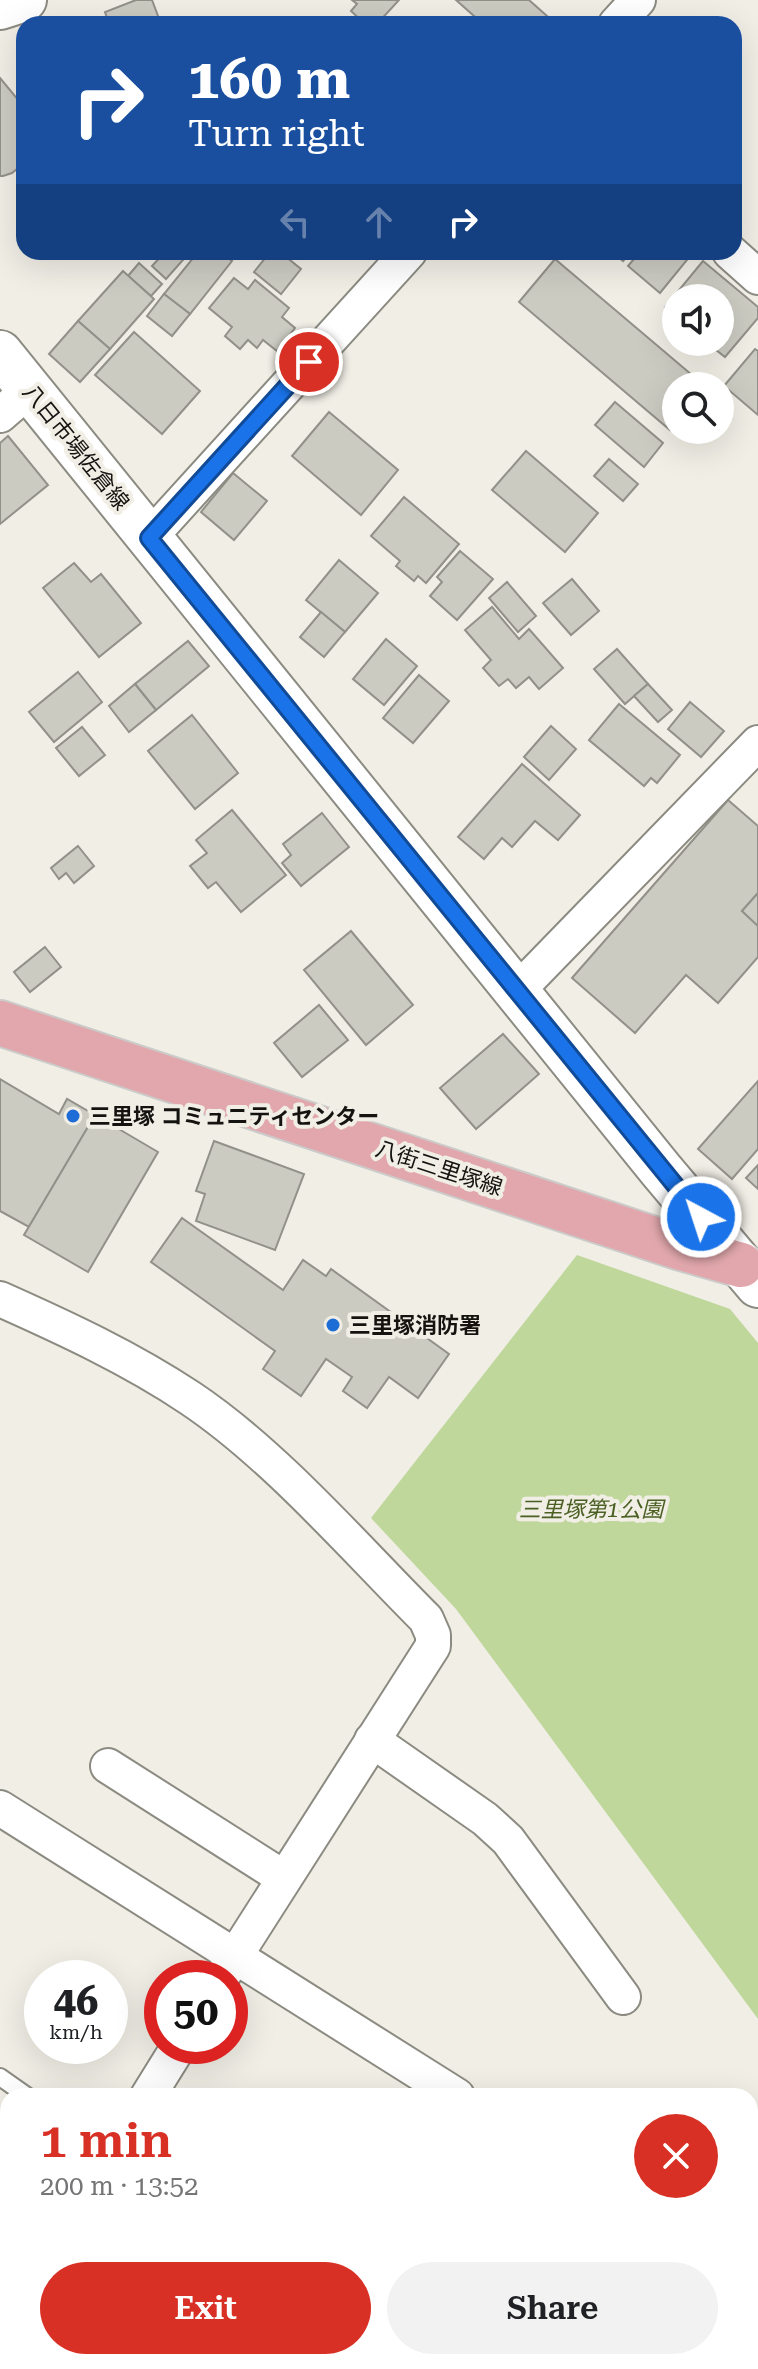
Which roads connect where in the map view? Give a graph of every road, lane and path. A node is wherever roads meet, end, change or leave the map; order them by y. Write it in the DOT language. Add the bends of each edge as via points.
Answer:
graph roads {
  1 [pos="25,0"];
  2 [pos="638,0"];
  3 [pos="0,8"];
  4 [pos="623,16"];
  5 [pos="402,260"];
  6 [pos="739,260"];
  7 [pos="758,277"];
  8 [pos="0,353"];
  9 [pos="15,403"];
  10 [pos="149,538"];
  11 [pos="752,764"];
  12 [pos="518,990"];
  13 [pos="0,1023"];
  14 [pos="750,1275"];
  15 [pos="0,1299"];
  16 [pos="372,1740"];
  17 [pos="108,1766"];
  18 [pos="0,1808"];
  19 [pos="284,1878"];
  20 [pos="217,1960"];
  21 [pos="233,1960"];
  22 [pos="248,1979"];
  23 [pos="623,1997"];
  24 [pos="168,2064"];
  25 [pos="153,2088"];
  26 [pos="443,2088"];
  1 -- 3 [label="street"];
  2 -- 4 [label="street"];
  5 -- 10 [label="street"];
  6 -- 7 [label="street"];
  8 -- 9 [label="main road, 八日市場佐倉線"];
  9 -- 10 [label="main road, 八日市場佐倉線"];
  10 -- 12 [label="main road, 八日市場佐倉線"];
  11 -- 12 [label="street"];
  12 -- 14 [label="main road, 八日市場佐倉線"];
  13 -- 14 [label="main road, 八街三里塚線"];
  15 -- 16 [label="street" via="101,1346 191,1398 282,1475 426,1619 433,1646"];
  16 -- 19 [label="street"];
  16 -- 23 [label="street" via="508,1840"];
  17 -- 19 [label="street"];
  18 -- 20 [label="street"];
  19 -- 21 [label="street"];
  22 -- 26 [label="street"];
  24 -- 25 [label="street"];
}
